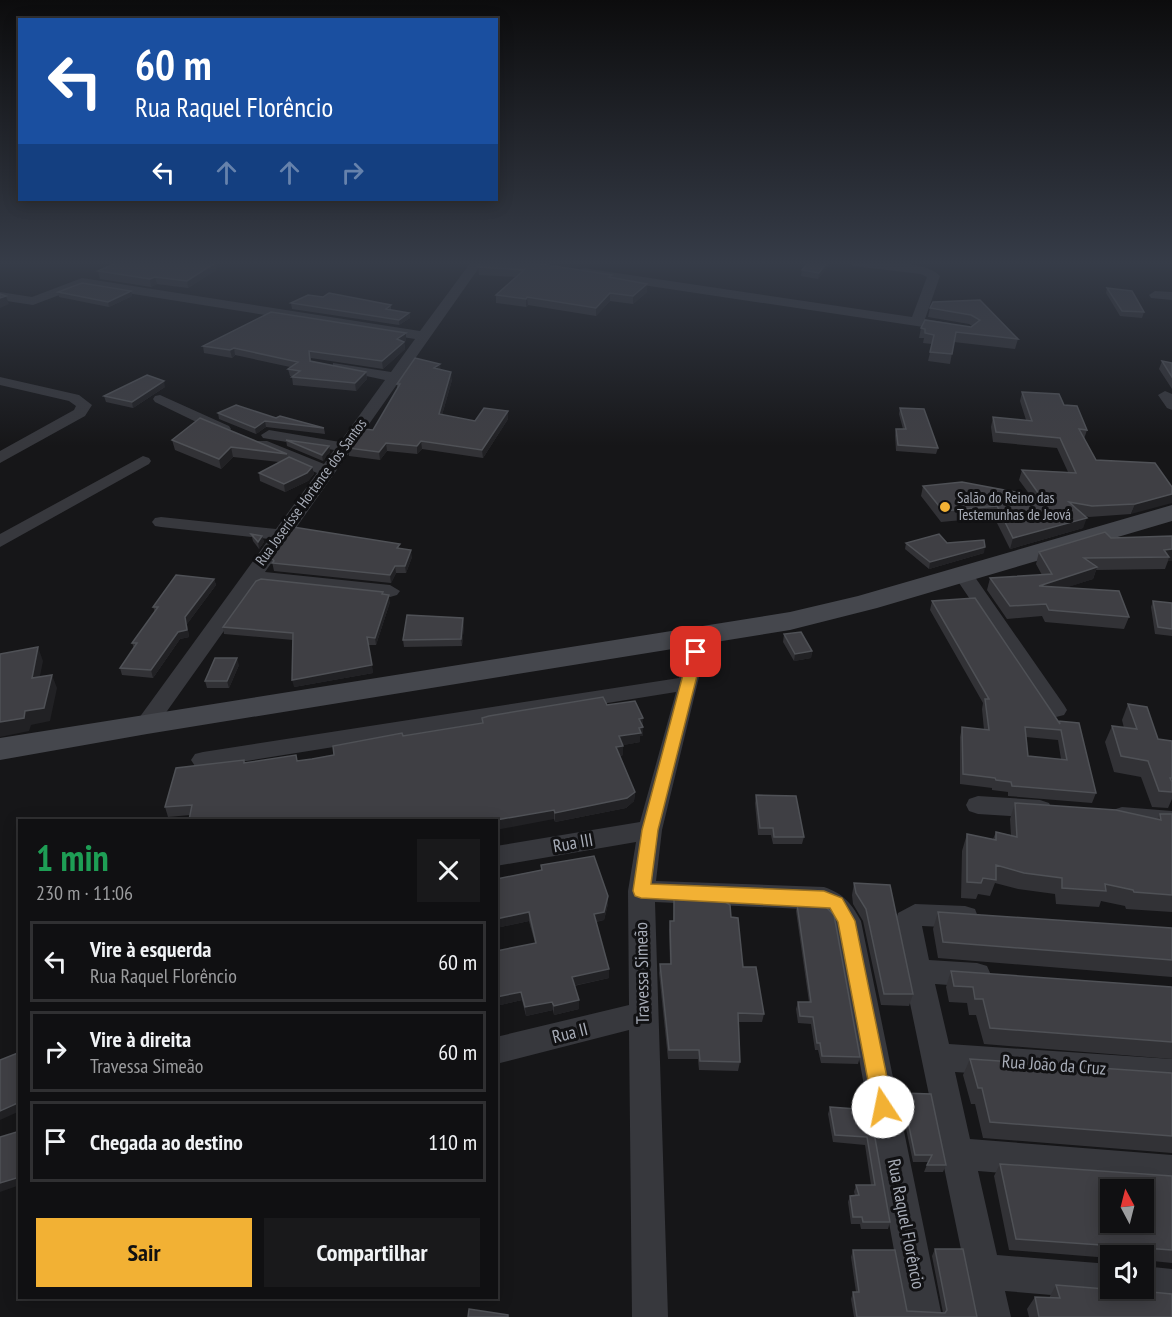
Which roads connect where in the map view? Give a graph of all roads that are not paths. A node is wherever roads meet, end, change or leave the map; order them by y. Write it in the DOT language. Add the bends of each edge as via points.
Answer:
graph roads {
  1 [pos="345,323"];
  2 [pos="433,323"];
  3 [pos="927,323"];
  4 [pos="959,328"];
  5 [pos="424,336"];
  6 [pos="328,365"];
  7 [pos="393,377"];
  8 [pos="0,381"];
  9 [pos="160,399"];
  10 [pos="245,434"];
  11 [pos="344,447"];
  12 [pos="0,458"];
  13 [pos="142,461"];
  14 [pos="327,471"];
  15 [pos="1172,513"];
  16 [pos="161,522"];
  17 [pos="280,536"];
  18 [pos="0,542"];
  19 [pos="963,574"];
  20 [pos="250,576"];
  21 [pos="390,591"];
  22 [pos="699,636"];
  23 [pos="689,683"];
  24 [pos="1056,711"];
  25 [pos="147,723"];
  26 [pos="0,749"];
  27 [pos="203,760"];
  28 [pos="978,805"];
  29 [pos="1058,811"];
  30 [pos="1103,814"];
  31 [pos="1172,820"];
  32 [pos="650,830"];
  33 [pos="498,856"];
  34 [pos="641,891"];
  35 [pos="986,918"];
  36 [pos="918,971"];
  37 [pos="999,977"];
  38 [pos="643,1014"];
  39 [pos="498,1050"];
  40 [pos="937,1057"];
  41 [pos="1172,1072"];
  42 [pos="957,1154"];
  43 [pos="1172,1171"];
  44 [pos="983,1272"];
  45 [pos="1100,1281"];
  46 [pos="1154,1285"];
  47 [pos="1172,1287"];
  48 [pos="924,1316"];
  49 [pos="651,1317"];
  50 [pos="993,1317"];
  1 -- 5 [label="street"];
  2 -- 5 [label="street, Rua Joserísse Hortence dos Santos"];
  3 -- 4 [label="street"];
  5 -- 7 [label="street, Rua Joserísse Hortence dos Santos"];
  6 -- 7 [label="street"];
  7 -- 11 [label="street, Rua Joserísse Hortence dos Santos"];
  8 -- 12 [label="street" via="74,398 84,405 80,413"];
  9 -- 10 [label="street"];
  10 -- 11 [label="street"];
  10 -- 14 [label="street"];
  11 -- 14 [label="street, Rua Joserísse Hortence dos Santos"];
  13 -- 18 [label="street"];
  14 -- 17 [label="street, Rua Joserísse Hortence dos Santos"];
  15 -- 19 [label="main road"];
  16 -- 17 [label="street"];
  17 -- 20 [label="street, Rua Joserísse Hortence dos Santos"];
  19 -- 22 [label="main road" via="814,616"];
  19 -- 24 [label="street"];
  20 -- 21 [label="street"];
  20 -- 25 [label="street, Rua Joserísse Hortence dos Santos"];
  22 -- 23 [label="street, Travessa Simeão"];
  22 -- 25 [label="main road"];
  23 -- 27 [label="street"];
  23 -- 32 [label="street, Travessa Simeão"];
  25 -- 26 [label="main road"];
  28 -- 29 [label="street"];
  30 -- 31 [label="street"];
  32 -- 33 [label="street, Rua III"];
  32 -- 34 [label="street, Travessa Simeão"];
  34 -- 38 [label="street, Travessa Simeão"];
  34 -- 48 [label="street, Rua Raquel Florêncio" via="824,898 841,910 847,921"];
  35 -- 36 [label="street" via="915,915 908,921"];
  36 -- 37 [label="street"];
  36 -- 40 [label="street"];
  38 -- 39 [label="street, Rua II"];
  38 -- 49 [label="street, Travessa Simeão"];
  40 -- 41 [label="street, Rua João da Cruz"];
  40 -- 42 [label="street"];
  42 -- 43 [label="street"];
  42 -- 44 [label="street"];
  44 -- 45 [label="street"];
  44 -- 50 [label="street"];
  46 -- 47 [label="street"];
}
